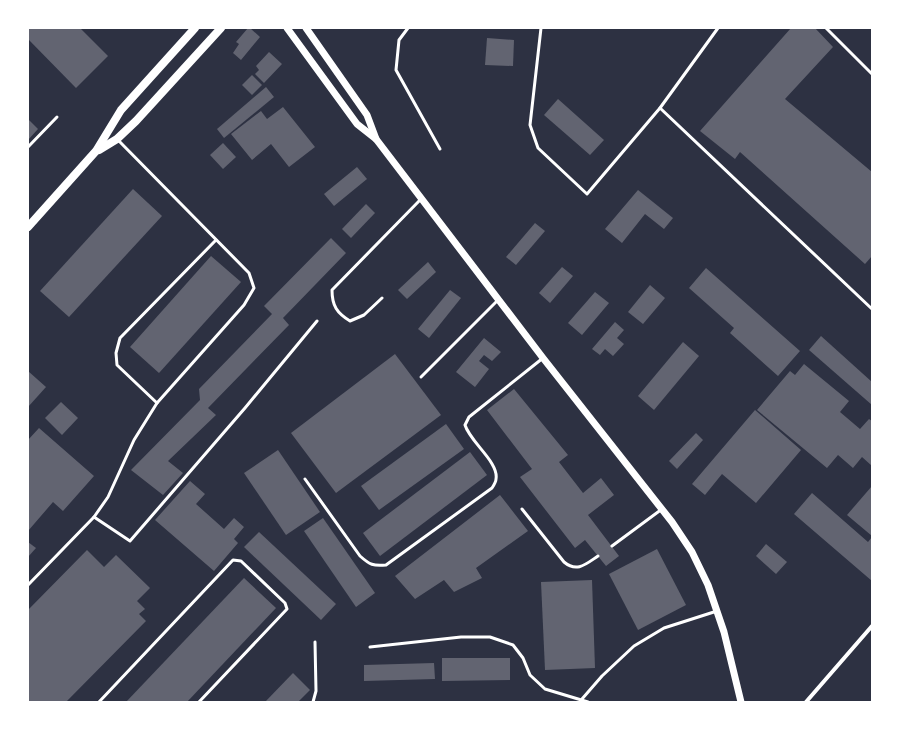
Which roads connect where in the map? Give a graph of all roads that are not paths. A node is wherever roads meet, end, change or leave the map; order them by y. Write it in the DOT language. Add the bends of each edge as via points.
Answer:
graph roads {
  1 [pos="194,28"];
  2 [pos="220,28"];
  3 [pos="287,28"];
  4 [pos="306,28"];
  5 [pos="408,28"];
  6 [pos="541,28"];
  7 [pos="718,28"];
  8 [pos="826,28"];
  9 [pos="872,74"];
  10 [pos="660,108"];
  11 [pos="57,117"];
  12 [pos="117,138"];
  13 [pos="376,139"];
  14 [pos="28,147"];
  15 [pos="440,150"];
  16 [pos="96,151"];
  17 [pos="421,198"];
  18 [pos="29,223"];
  19 [pos="216,240"];
  20 [pos="382,298"];
  21 [pos="498,300"];
  22 [pos="872,309"];
  23 [pos="317,321"];
  24 [pos="543,358"];
  25 [pos="421,377"];
  26 [pos="157,403"];
  27 [pos="305,479"];
  28 [pos="522,509"];
  29 [pos="662,509"];
  30 [pos="94,517"];
  31 [pos="612,546"];
  32 [pos="598,556"];
  33 [pos="28,585"];
  34 [pos="717,611"];
  35 [pos="872,626"];
  36 [pos="315,642"];
  37 [pos="370,647"];
  38 [pos="582,700"];
  39 [pos="99,702"];
  40 [pos="199,702"];
  41 [pos="313,702"];
  42 [pos="588,702"];
  43 [pos="741,702"];
  44 [pos="806,702"];
  1 -- 16 [label="main road" via="121,110"];
  2 -- 12 [label="main road" via="136,121"];
  3 -- 13 [label="street" via="357,124"];
  4 -- 13 [label="street" via="367,115"];
  5 -- 15 [label="lane" via="399,40 396,70"];
  6 -- 10 [label="lane" via="530,125 538,148 587,194"];
  7 -- 10 [label="lane"];
  8 -- 9 [label="lane"];
  10 -- 22 [label="lane"];
  11 -- 14 [label="lane"];
  12 -- 16 [label="main road"];
  12 -- 19 [label="lane"];
  13 -- 17 [label="street"];
  16 -- 18 [label="main road"];
  17 -- 20 [label="lane" via="332,290 332,300 339,314 350,322 364,315"];
  17 -- 21 [label="street"];
  19 -- 26 [label="lane" via="248,273 254,288 244,305"];
  19 -- 26 [label="lane" via="120,338 116,353 117,365"];
  21 -- 24 [label="street"];
  21 -- 25 [label="lane"];
  23 -- 30 [label="lane" via="130,541"];
  24 -- 27 [label="lane" via="469,417 465,426 467,433 492,464 496,480 492,488 386,564 375,566 360,556"];
  24 -- 29 [label="street"];
  26 -- 30 [label="lane" via="134,440 108,497"];
  28 -- 32 [label="lane" via="569,567 582,567"];
  29 -- 31 [label="lane"];
  29 -- 34 [label="street" via="692,552"];
  30 -- 33 [label="lane"];
  34 -- 38 [label="lane" via="664,628 634,646 602,676"];
  34 -- 43 [label="street"];
  35 -- 44 [label="street"];
  36 -- 41 [label="lane" via="316,691"];
  37 -- 38 [label="lane" via="461,636 490,637 513,645 530,675 545,688"];
  38 -- 42 [label="lane"];
  39 -- 40 [label="lane" via="233,560 241,561 285,603 287,609"];
}
